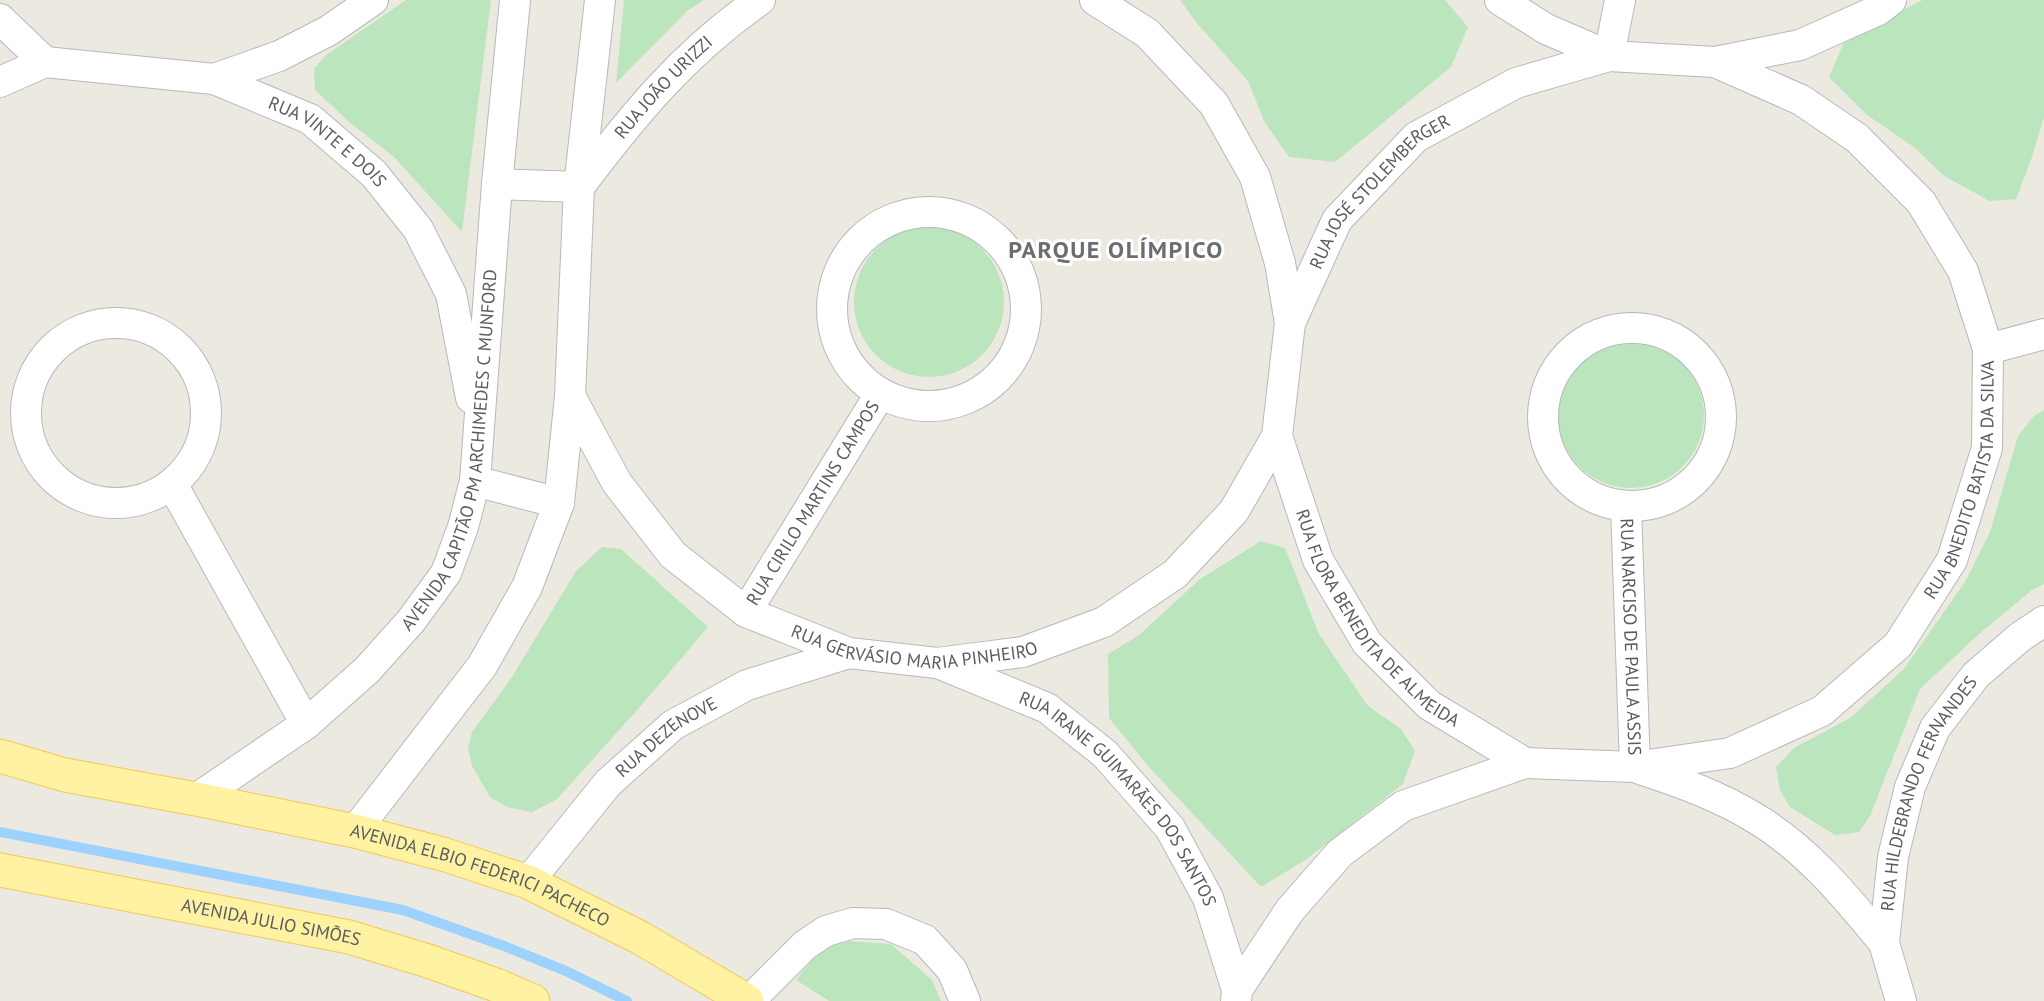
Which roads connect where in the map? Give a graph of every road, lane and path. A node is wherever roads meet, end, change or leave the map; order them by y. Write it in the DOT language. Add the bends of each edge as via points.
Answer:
graph roads {
  1 [pos="373,0"];
  2 [pos="515,0"];
  3 [pos="600,0"];
  4 [pos="760,0"];
  5 [pos="1095,0"];
  6 [pos="1500,0"];
  7 [pos="1620,0"];
  8 [pos="1891,0"];
  9 [pos="0,19"];
  10 [pos="1609,56"];
  11 [pos="45,62"];
  12 [pos="1715,62"];
  13 [pos="214,79"];
  14 [pos="0,82"];
  15 [pos="497,184"];
  16 [pos="579,187"];
  17 [pos="1290,323"];
  18 [pos="2044,334"];
  19 [pos="1988,349"];
  20 [pos="880,394"];
  21 [pos="570,396"];
  22 [pos="1276,436"];
  23 [pos="478,440"];
  24 [pos="475,482"];
  25 [pos="172,484"];
  26 [pos="559,503"];
  27 [pos="1626,507"];
  28 [pos="746,612"];
  29 [pos="2044,621"];
  30 [pos="849,653"];
  31 [pos="937,663"];
  32 [pos="306,724"];
  33 [pos="0,756"];
  34 [pos="1525,763"];
  35 [pos="1635,767"];
  36 [pos="196,799"];
  37 [pos="355,831"];
  38 [pos="0,870"];
  39 [pos="528,882"];
  40 [pos="1884,943"];
  41 [pos="1237,996"];
  42 [pos="533,1001"];
  43 [pos="748,1001"];
  44 [pos="965,1001"];
  45 [pos="1901,1001"];
  1 -- 13 [label="street" via="328,31 279,56"];
  2 -- 15 [label="street, AVENIDA CAPITÃO PM ARCHIMEDES C MUNFORD"];
  3 -- 16 [label="street"];
  4 -- 16 [label="street, RUA JOÃO URIZZI" via="674,71 625,125"];
  5 -- 17 [label="street" via="1147,33 1214,104 1255,177 1280,263"];
  6 -- 10 [label="street" via="1546,29"];
  7 -- 10 [label="street"];
  8 -- 12 [label="street" via="1878,10 1800,45"];
  9 -- 11 [label="street"];
  10 -- 12 [label="street"];
  10 -- 17 [label="street, RUA JOSÉ STOLEMBERGER" via="1516,83 1416,137 1337,220"];
  11 -- 13 [label="street, RUA VINTE E DOIS"];
  11 -- 14 [label="street, RUA VINTE E DOIS"];
  12 -- 19 [label="street, RUA BNEDITO BATISTA DA SILVA" via="1801,100 1857,138 1920,202 1963,271"];
  13 -- 23 [label="street, RUA VINTE E DOIS" via="310,119 374,174 418,229 451,294"];
  15 -- 16 [label="street"];
  15 -- 23 [label="street, AVENIDA CAPITÃO PM ARCHIMEDES C MUNFORD"];
  16 -- 21 [label="street"];
  17 -- 22 [label="street, RUA JOSÉ STOLEMBERGER"];
  18 -- 19 [label="street"];
  19 -- 35 [label="street, RUA BNEDITO BATISTA DA SILVA" via="1987,448 1952,560 1898,645 1822,711 1730,753"];
  20 -- 20 [label="street, RUA CIRILO MARTINS CAMPOS" via="912,406 946,405 978,393 1004,371 1021,342 1027,308 1021,275 1004,246 978,224 949,213 918,211 880,225 863,237 844,261 832,289 831,320 836,339 856,375"];
  20 -- 28 [label="street, RUA CIRILO MARTINS CAMPOS"];
  21 -- 26 [label="street"];
  21 -- 28 [label="street, RUA GERVÁSIO MARIA PINHEIRO" via="617,483 674,555"];
  22 -- 31 [label="street, RUA GERVÁSIO MARIA PINHEIRO" via="1234,511 1175,574 1122,610 1104,622 1023,652"];
  22 -- 34 [label="street, RUA FLORA BENEDITA DE ALMEIDA" via="1318,560 1367,643 1429,705"];
  23 -- 24 [label="street, AVENIDA CAPITÃO PM ARCHIMEDES C MUNFORD"];
  24 -- 26 [label="street"];
  24 -- 32 [label="street, AVENIDA CAPITÃO PM ARCHIMEDES C MUNFORD" via="446,573 411,621 367,670"];
  25 -- 25 [label="street" via="193,461 204,432 206,401 197,372 178,347 153,330 123,322 92,326 63,339 43,359 29,385 26,423 43,468 64,488 90,500 118,503 147,498"];
  25 -- 32 [label="street"];
  26 -- 37 [label="street" via="527,587 482,666"];
  27 -- 27 [label="street, RUA NARCISO DE PAULA ASSIS" via="1656,504 1684,491 1706,469 1719,441 1722,411 1715,381 1698,356 1673,337 1644,328 1615,330 1588,340 1566,357 1551,381 1543,409 1545,437 1555,463 1574,485 1598,500"];
  27 -- 35 [label="street, RUA NARCISO DE PAULA ASSIS"];
  28 -- 30 [label="street, RUA GERVÁSIO MARIA PINHEIRO"];
  29 -- 40 [label="street, RUA HILDEBRANDO FERNANDES" via="1976,675 1935,728 1910,787 1893,857"];
  30 -- 31 [label="street, RUA GERVÁSIO MARIA PINHEIRO"];
  30 -- 39 [label="street, RUA DEZENOVE" via="747,685 673,725 608,783"];
  31 -- 41 [label="street, RUA IRANE GUIMARÃES DOS SANTOS" via="1047,708 1105,754 1170,828 1208,898"];
  32 -- 36 [label="street, AVENIDA CAPITÃO PM ARCHIMEDES C MUNFORD"];
  33 -- 36 [label="main road, AVENIDA ELBIO FEDERICI PACHECO" via="65,775"];
  34 -- 35 [label="street, RUA FLORA BENEDITA DE ALMEIDA"];
  34 -- 41 [label="street, RUA FLORA BENEDITA DE ALMEIDA" via="1403,806 1340,853 1290,910"];
  35 -- 40 [label="street" via="1696,788 1756,818 1838,887"];
  36 -- 37 [label="main road, AVENIDA ELBIO FEDERICI PACHECO"];
  37 -- 39 [label="main road, AVENIDA ELBIO FEDERICI PACHECO"];
  38 -- 42 [label="main road, AVENIDA JULIO SIMÕES" via="350,937 428,961"];
  39 -- 43 [label="main road, AVENIDA ELBIO FEDERICI PACHECO" via="639,937"];
  40 -- 45 [label="street, RUA HILDEBRANDO FERNANDES"];
  43 -- 44 [label="street" via="805,945 826,931 854,923 886,924 925,940 952,970"];
}
